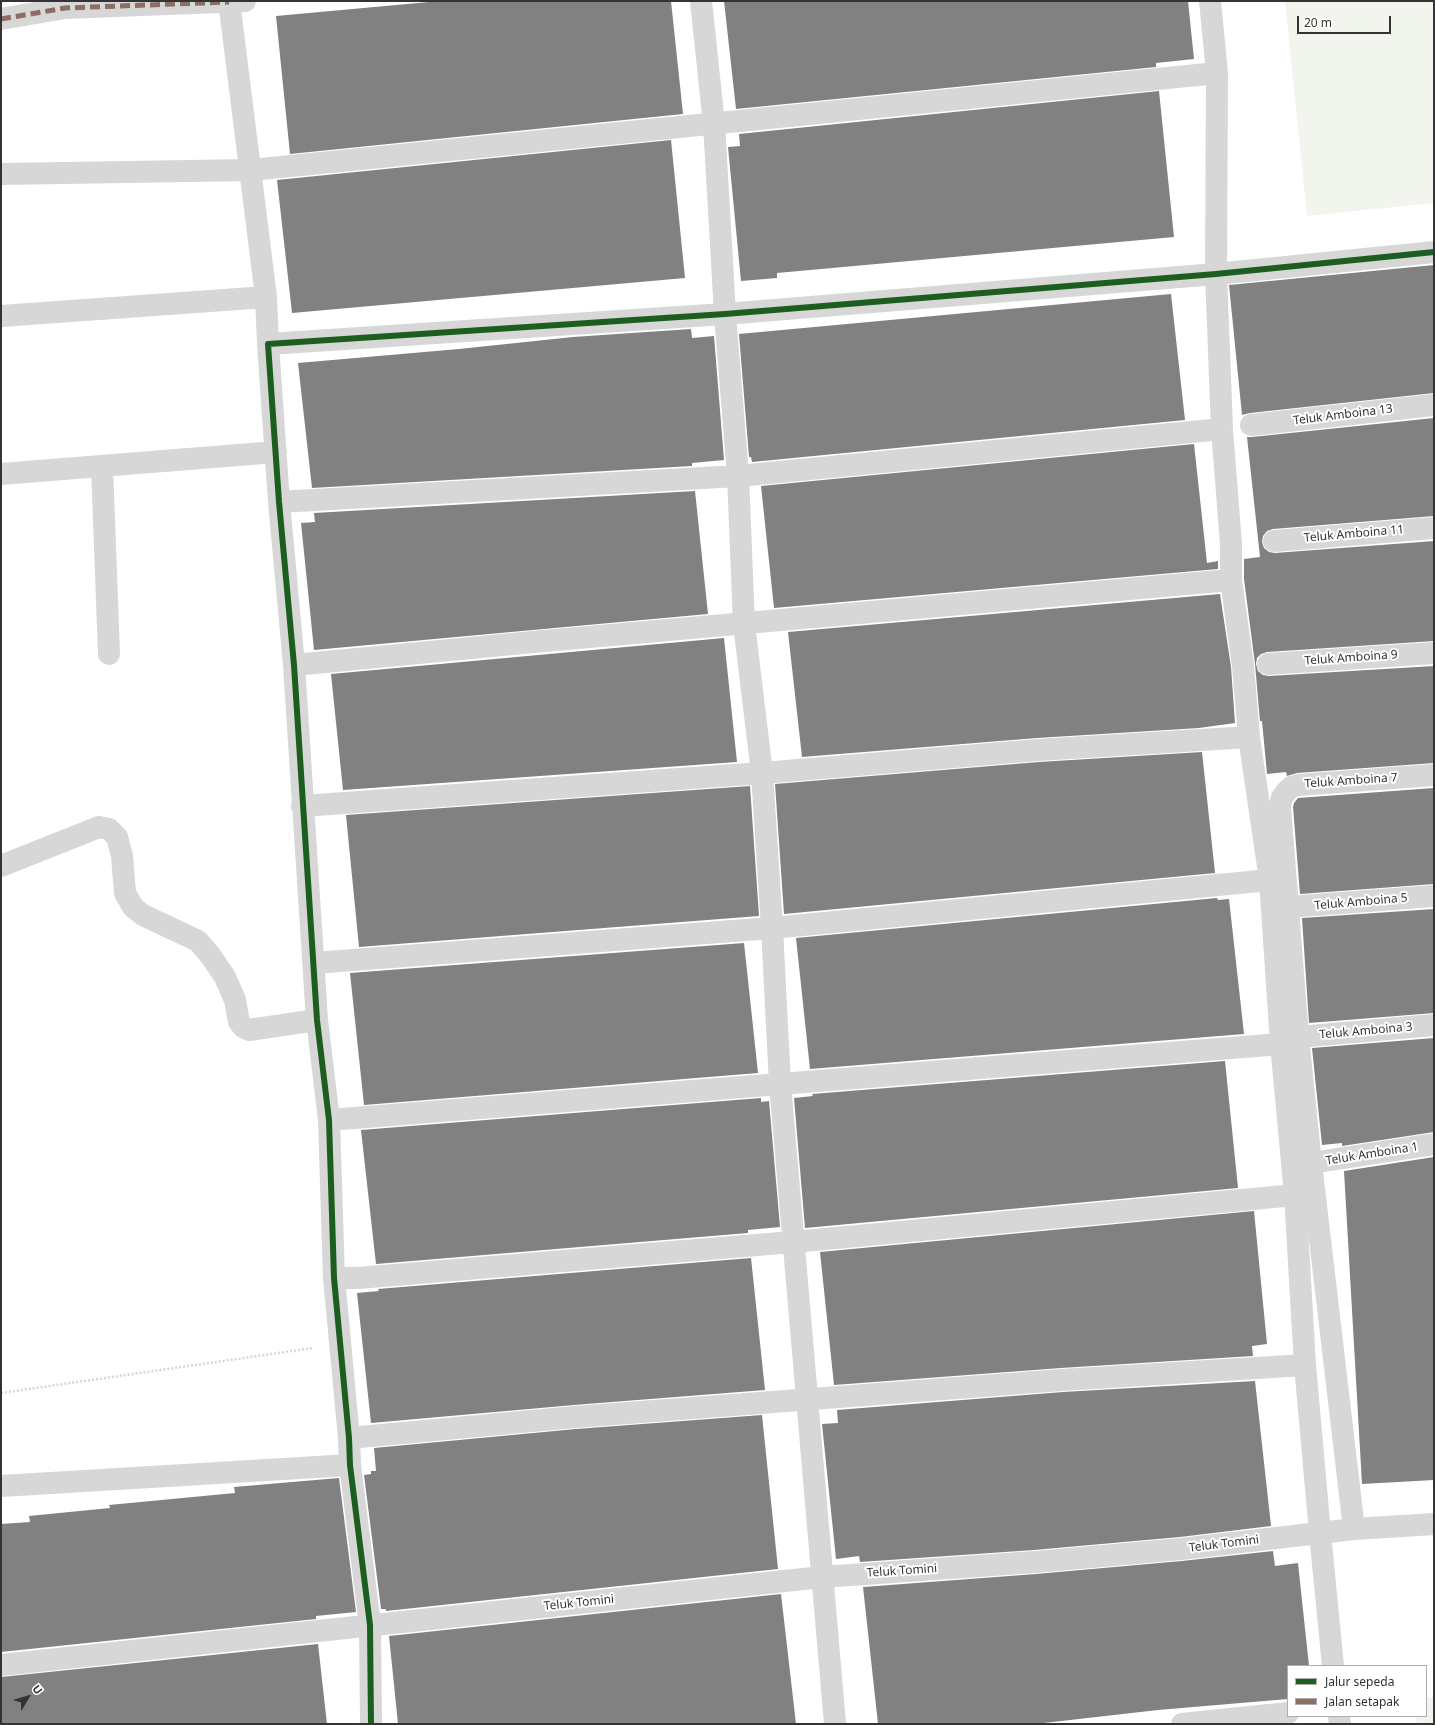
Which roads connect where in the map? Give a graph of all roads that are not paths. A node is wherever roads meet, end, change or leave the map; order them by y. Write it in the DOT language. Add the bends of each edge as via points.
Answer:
graph roads {
  1 [pos="234,1"];
  2 [pos="701,1"];
  3 [pos="1210,1"];
  4 [pos="1,19"];
  5 [pos="1217,72"];
  6 [pos="714,124"];
  7 [pos="251,170"];
  8 [pos="1,174"];
  9 [pos="1434,252"];
  10 [pos="1216,274"];
  11 [pos="266,297"];
  12 [pos="725,314"];
  13 [pos="1,316"];
  14 [pos="268,344"];
  15 [pos="1434,405"];
  16 [pos="1251,425"];
  17 [pos="1222,429"];
  18 [pos="276,452"];
  19 [pos="102,466"];
  20 [pos="1,474"];
  21 [pos="738,476"];
  22 [pos="279,502"];
  23 [pos="1434,528"];
  24 [pos="1274,541"];
  25 [pos="1231,580"];
  26 [pos="744,624"];
  27 [pos="1434,652"];
  28 [pos="109,654"];
  29 [pos="1268,664"];
  30 [pos="294,665"];
  31 [pos="1250,737"];
  32 [pos="762,773"];
  33 [pos="1434,775"];
  34 [pos="302,806"];
  35 [pos="1,866"];
  36 [pos="1270,880"];
  37 [pos="1434,896"];
  38 [pos="1288,907"];
  39 [pos="772,928"];
  40 [pos="314,963"];
  41 [pos="317,1020"];
  42 [pos="1434,1025"];
  43 [pos="1290,1041"];
  44 [pos="780,1084"];
  45 [pos="329,1120"];
  46 [pos="1434,1144"];
  47 [pos="1311,1163"];
  48 [pos="1295,1195"];
  49 [pos="793,1242"];
  50 [pos="334,1278"];
  51 [pos="1305,1365"];
  52 [pos="807,1399"];
  53 [pos="349,1438"];
  54 [pos="350,1464"];
  55 [pos="1,1486"];
  56 [pos="1434,1524"];
  57 [pos="1354,1529"];
  58 [pos="1320,1533"];
  59 [pos="822,1577"];
  60 [pos="370,1625"];
  61 [pos="1,1665"];
  62 [pos="1333,1665"];
  63 [pos="1287,1713"];
  64 [pos="371,1724"];
  65 [pos="835,1724"];
  66 [pos="1182,1724"];
  1 -- 4 [label="street" via="65,8"];
  1 -- 7 [label="street"];
  2 -- 6 [label="street"];
  3 -- 5 [label="street"];
  5 -- 6 [label="street"];
  5 -- 10 [label="street"];
  6 -- 7 [label="street"];
  6 -- 12 [label="street"];
  7 -- 8 [label="street"];
  7 -- 11 [label="street"];
  9 -- 10 [label="street"];
  10 -- 12 [label="street"];
  10 -- 17 [label="street"];
  11 -- 13 [label="street"];
  11 -- 14 [label="street"];
  12 -- 14 [label="street"];
  12 -- 21 [label="street"];
  14 -- 18 [label="street"];
  15 -- 16 [label="street, Teluk Amboina 13"];
  17 -- 21 [label="street"];
  17 -- 25 [label="street" via="1231,544"];
  18 -- 19 [label="street"];
  18 -- 22 [label="street"];
  19 -- 20 [label="street"];
  19 -- 28 [label="street"];
  21 -- 22 [label="street"];
  21 -- 26 [label="street"];
  22 -- 30 [label="street"];
  23 -- 24 [label="street, Teluk Amboina 11"];
  25 -- 26 [label="street"];
  25 -- 31 [label="street"];
  26 -- 30 [label="street"];
  26 -- 32 [label="street"];
  27 -- 29 [label="street, Teluk Amboina 9"];
  30 -- 34 [label="street"];
  31 -- 32 [label="street" via="1038,750"];
  31 -- 36 [label="street"];
  32 -- 34 [label="street"];
  32 -- 39 [label="street"];
  33 -- 38 [label="street, Teluk Amboina 7" via="1298,785 1286,792 1280,806"];
  34 -- 40 [label="street"];
  35 -- 41 [label="street" via="99,828 109,829 117,837 122,856 125,893 133,907 198,941 225,977 235,1000 239,1022 243,1027 249,1030"];
  36 -- 39 [label="street"];
  36 -- 43 [label="street"];
  37 -- 38 [label="street, Teluk Amboina 5"];
  38 -- 43 [label="street"];
  39 -- 40 [label="street"];
  39 -- 44 [label="street"];
  40 -- 41 [label="street"];
  41 -- 45 [label="street"];
  42 -- 43 [label="street, Teluk Amboina 3"];
  43 -- 44 [label="street, Teluk Amboina 3"];
  43 -- 47 [label="street"];
  43 -- 48 [label="street"];
  44 -- 45 [label="street, Teluk Amboina 3"];
  44 -- 49 [label="street"];
  45 -- 50 [label="street"];
  46 -- 47 [label="street, Teluk Amboina 1"];
  47 -- 57 [label="street"];
  48 -- 49 [label="street"];
  48 -- 51 [label="street"];
  49 -- 50 [label="street" via="366,1278"];
  49 -- 52 [label="street"];
  50 -- 53 [label="street"];
  51 -- 52 [label="street"];
  51 -- 58 [label="street"];
  52 -- 53 [label="street"];
  52 -- 59 [label="street"];
  53 -- 54 [label="street"];
  54 -- 55 [label="street"];
  54 -- 60 [label="street"];
  56 -- 57 [label="street, Teluk Tomini"];
  57 -- 58 [label="street, Teluk Tomini"];
  58 -- 59 [label="street, Teluk Tomini" via="1173,1550"];
  58 -- 62 [label="street"];
  59 -- 60 [label="street, Teluk Tomini"];
  59 -- 65 [label="street"];
  60 -- 61 [label="street, Teluk Tomini"];
  60 -- 64 [label="street"];
  63 -- 66 [label="street"];
}
